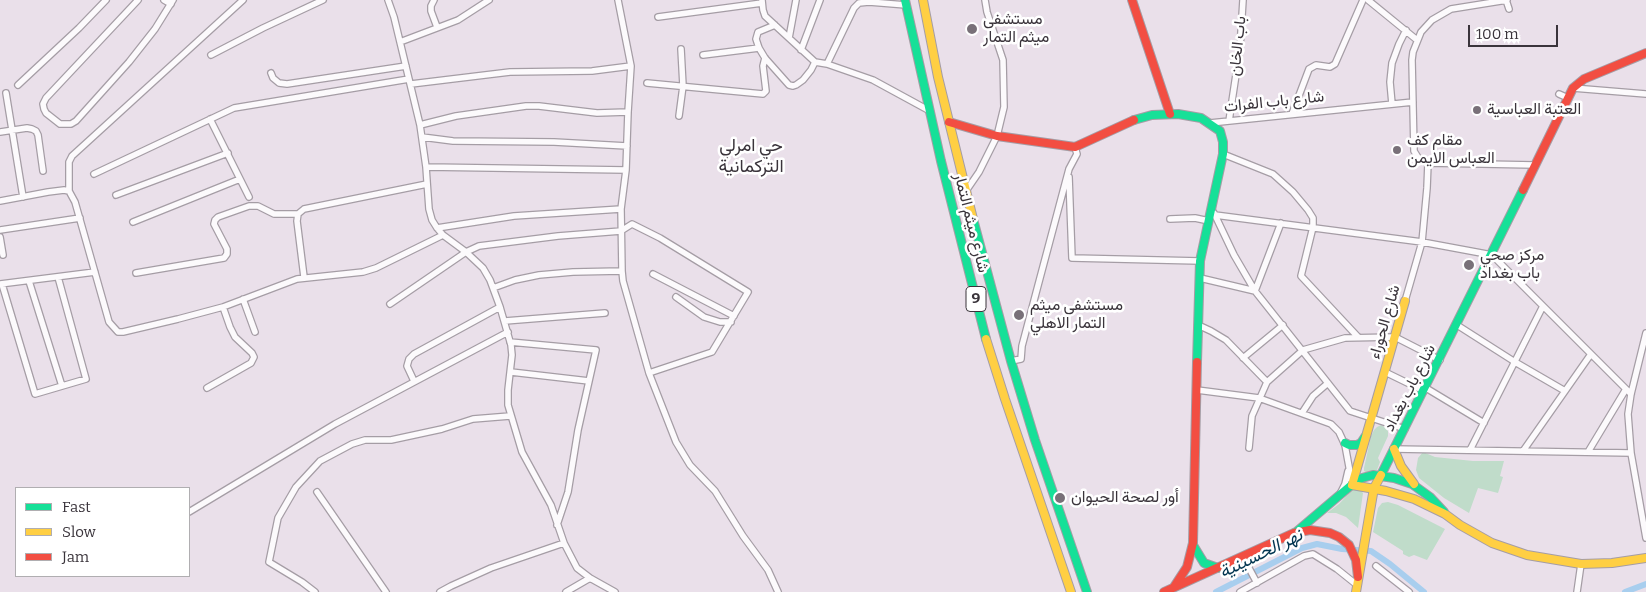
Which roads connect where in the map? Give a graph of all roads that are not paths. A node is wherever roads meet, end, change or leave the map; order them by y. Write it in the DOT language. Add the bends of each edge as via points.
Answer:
graph roads {
  1 [pos="106,0"];
  2 [pos="138,0"];
  3 [pos="164,0"];
  4 [pos="243,0"];
  5 [pos="324,0"];
  6 [pos="388,0"];
  7 [pos="434,0"];
  8 [pos="488,0"];
  9 [pos="618,0"];
  10 [pos="796,0"];
  11 [pos="820,0"];
  12 [pos="923,0"];
  13 [pos="984,0"];
  14 [pos="1132,0"];
  15 [pos="1243,0"];
  16 [pos="1363,0"];
  17 [pos="1368,0"];
  18 [pos="1465,0"];
  19 [pos="1506,0"];
  20 [pos="762,1"];
  21 [pos="172,2"];
  22 [pos="905,2"];
  23 [pos="1487,2"];
  24 [pos="1466,7"];
  25 [pos="1509,9"];
  26 [pos="658,17"];
  27 [pos="775,25"];
  28 [pos="438,28"];
  29 [pos="1406,30"];
  30 [pos="789,38"];
  31 [pos="1417,40"];
  32 [pos="400,42"];
  33 [pos="759,48"];
  34 [pos="681,49"];
  35 [pos="801,50"];
  36 [pos="1646,53"];
  37 [pos="211,55"];
  38 [pos="703,55"];
  39 [pos="933,55"];
  40 [pos="765,58"];
  41 [pos="918,58"];
  42 [pos="815,62"];
  43 [pos="827,64"];
  44 [pos="406,66"];
  45 [pos="631,66"];
  46 [pos="271,73"];
  47 [pos="938,77"];
  48 [pos="923,79"];
  49 [pos="410,82"];
  50 [pos="646,83"];
  51 [pos="18,85"];
  52 [pos="683,86"];
  53 [pos="1573,88"];
  54 [pos="6,93"];
  55 [pos="1559,94"];
  56 [pos="1646,94"];
  57 [pos="1568,98"];
  58 [pos="1413,102"];
  59 [pos="1392,104"];
  60 [pos="930,111"];
  61 [pos="628,112"];
  62 [pos="1170,114"];
  63 [pos="1292,114"];
  64 [pos="679,116"];
  65 [pos="210,119"];
  66 [pos="1229,121"];
  67 [pos="949,122"];
  68 [pos="1210,123"];
  69 [pos="420,124"];
  70 [pos="12,131"];
  71 [pos="0,132"];
  72 [pos="997,136"];
  73 [pos="422,137"];
  74 [pos="627,146"];
  75 [pos="1075,147"];
  76 [pos="228,153"];
  77 [pos="1223,154"];
  78 [pos="1428,163"];
  79 [pos="1535,165"];
  80 [pos="426,167"];
  81 [pos="1069,169"];
  82 [pos="626,170"];
  83 [pos="43,171"];
  84 [pos="94,174"];
  85 [pos="240,179"];
  86 [pos="427,184"];
  87 [pos="69,191"];
  88 [pos="965,192"];
  89 [pos="116,195"];
  90 [pos="23,196"];
  91 [pos="249,197"];
  92 [pos="0,201"];
  93 [pos="621,209"];
  94 [pos="1213,212"];
  95 [pos="298,214"];
  96 [pos="80,218"];
  97 [pos="1170,219"];
  98 [pos="1209,221"];
  99 [pos="133,222"];
  100 [pos="1281,223"];
  101 [pos="1313,227"];
  102 [pos="436,228"];
  103 [pos="0,230"];
  104 [pos="621,231"];
  105 [pos="443,235"];
  106 [pos="0,237"];
  107 [pos="1422,242"];
  108 [pos="466,252"];
  109 [pos="4,255"];
  110 [pos="1492,255"];
  111 [pos="1200,261"];
  112 [pos="622,271"];
  113 [pos="95,272"];
  114 [pos="136,273"];
  115 [pos="653,274"];
  116 [pos="58,277"];
  117 [pos="304,278"];
  118 [pos="1200,278"];
  119 [pos="28,280"];
  120 [pos="1,284"];
  121 [pos="493,288"];
  122 [pos="1255,291"];
  123 [pos="676,297"];
  124 [pos="995,298"];
  125 [pos="244,299"];
  126 [pos="1405,301"];
  127 [pos="390,304"];
  128 [pos="977,304"];
  129 [pos="500,306"];
  130 [pos="1543,306"];
  131 [pos="223,307"];
  132 [pos="605,313"];
  133 [pos="733,319"];
  134 [pos="505,321"];
  135 [pos="1198,325"];
  136 [pos="1283,325"];
  137 [pos="1457,326"];
  138 [pos="1002,327"];
  139 [pos="255,332"];
  140 [pos="508,332"];
  141 [pos="984,332"];
  142 [pos="1646,333"];
  143 [pos="1358,336"];
  144 [pos="1395,337"];
  145 [pos="510,342"];
  146 [pos="1303,350"];
  147 [pos="1591,354"];
  148 [pos="1243,358"];
  149 [pos="1440,360"];
  150 [pos="1011,361"];
  151 [pos="1515,362"];
  152 [pos="511,372"];
  153 [pos="1385,372"];
  154 [pos="649,373"];
  155 [pos="414,381"];
  156 [pos="589,381"];
  157 [pos="1267,382"];
  158 [pos="1328,383"];
  159 [pos="62,386"];
  160 [pos="207,388"];
  161 [pos="1626,389"];
  162 [pos="1197,390"];
  163 [pos="1425,390"];
  164 [pos="1565,390"];
  165 [pos="1631,394"];
  166 [pos="1259,398"];
  167 [pos="1302,413"];
  168 [pos="510,416"];
  169 [pos="1371,418"];
  170 [pos="1484,423"];
  171 [pos="1405,428"];
  172 [pos="1366,435"];
  173 [pos="1345,443"];
  174 [pos="1249,448"];
  175 [pos="1394,449"];
  176 [pos="1470,450"];
  177 [pos="1523,451"];
  178 [pos="1588,452"];
  179 [pos="1631,453"];
  180 [pos="1349,458"];
  181 [pos="1381,476"];
  182 [pos="1352,485"];
  183 [pos="1418,487"];
  184 [pos="1374,488"];
  185 [pos="317,492"];
  186 [pos="1337,497"];
  187 [pos="190,511"];
  188 [pos="1643,513"];
  189 [pos="1445,514"];
  190 [pos="557,525"];
  191 [pos="1294,533"];
  192 [pos="1646,538"];
  193 [pos="564,543"];
  194 [pos="1193,543"];
  195 [pos="1243,557"];
  196 [pos="1646,558"];
  197 [pos="1581,564"];
  198 [pos="1376,566"];
  199 [pos="1219,568"];
  200 [pos="590,578"];
  201 [pos="1358,578"];
  202 [pos="1257,583"];
  203 [pos="1172,588"];
  204 [pos="315,592"];
  205 [pos="386,592"];
  206 [pos="440,592"];
  207 [pos="566,592"];
  208 [pos="615,592"];
  209 [pos="778,592"];
  210 [pos="1071,592"];
  211 [pos="1088,592"];
  212 [pos="1164,592"];
  213 [pos="1240,592"];
  214 [pos="1409,592"];
  215 [pos="1577,592"];
  1 -- 51 [label="street"];
  2 -- 21 [label="street" via="46,98 43,104 46,113 60,124 76,121 129,62"];
  3 -- 21 [label="street"];
  4 -- 87 [label="street" via="72,156"];
  5 -- 37 [label="street"];
  6 -- 32 [label="street"];
  7 -- 28 [label="street" via="431,11"];
  8 -- 28 [label="street" via="458,20"];
  9 -- 45 [label="street"];
  10 -- 30 [label="street"];
  11 -- 35 [label="street"];
  12 -- 39 [label="main road, شارع ميثم التمار / 9"];
  13 -- 72 [label="street" via="1003,60 1004,107"];
  14 -- 62 [label="main road"];
  15 -- 66 [label="street, باب الخان" via="1240,48"];
  16 -- 63 [label="street" via="1335,64 1330,67 1316,65 1309,69"];
  17 -- 29 [label="street"];
  18 -- 24 [label="street"];
  19 -- 23 [label="street"];
  19 -- 25 [label="street"];
  20 -- 26 [label="street"];
  20 -- 27 [label="street" via="765,16"];
  22 -- 41 [label="main road, شارع ميثم التمار / 9"];
  22 -- 43 [label="street" via="859,3"];
  23 -- 24 [label="street"];
  24 -- 31 [label="street" via="1451,9 1437,16 1427,24"];
  27 -- 30 [label="street"];
  27 -- 33 [label="street" via="758,32"];
  28 -- 32 [label="street"];
  29 -- 31 [label="street"];
  29 -- 59 [label="street" via="1398,44 1390,74"];
  30 -- 35 [label="street"];
  31 -- 58 [label="street" via="1412,60"];
  32 -- 44 [label="street"];
  33 -- 38 [label="street"];
  33 -- 40 [label="street"];
  34 -- 52 [label="street"];
  35 -- 42 [label="street"];
  36 -- 53 [label="main road" via="1584,79"];
  39 -- 41 [label="main road" via="925,63"];
  39 -- 47 [label="main road, شارع ميثم التمار / 9"];
  40 -- 42 [label="street" via="793,86 803,80"];
  40 -- 52 [label="street" via="765,93"];
  41 -- 48 [label="main road, شارع ميثم التمار / 9"];
  42 -- 43 [label="street"];
  43 -- 60 [label="street" via="873,80"];
  44 -- 46 [label="street" via="287,84 279,83"];
  44 -- 49 [label="street"];
  45 -- 49 [label="street" via="592,71 510,72"];
  45 -- 61 [label="street"];
  47 -- 48 [label="main road" via="928,74"];
  47 -- 67 [label="main road, شارع ميثم التمار / 9"];
  48 -- 60 [label="main road, شارع ميثم التمار / 9"];
  49 -- 65 [label="street" via="234,108"];
  49 -- 69 [label="street"];
  50 -- 52 [label="street"];
  52 -- 64 [label="street"];
  53 -- 56 [label="street"];
  53 -- 57 [label="main road, شارع باب بغداد"];
  54 -- 70 [label="street"];
  55 -- 57 [label="street"];
  57 -- 79 [label="main road, شارع باب بغداد"];
  58 -- 59 [label="street, شارع باب الفرات"];
  58 -- 78 [label="street" via="1414,152 1419,160"];
  59 -- 63 [label="street, شارع باب الفرات"];
  60 -- 128 [label="main road, شارع ميثم التمار / 9"];
  61 -- 69 [label="street" via="598,113 526,106"];
  61 -- 74 [label="street"];
  62 -- 68 [label="main road, شارع باب الفرات" via="1201,118"];
  62 -- 75 [label="main road, شارع باب الفرات" via="1137,119"];
  63 -- 66 [label="street, شارع باب الفرات"];
  65 -- 76 [label="street"];
  65 -- 84 [label="street"];
  66 -- 68 [label="street, شارع باب الفرات"];
  67 -- 72 [label="main road"];
  67 -- 88 [label="main road, شارع ميثم التمار / 9"];
  68 -- 77 [label="main road" via="1220,131"];
  69 -- 73 [label="street"];
  70 -- 71 [label="street"];
  70 -- 83 [label="street" via="32,128 36,131"];
  70 -- 90 [label="street"];
  72 -- 75 [label="main road"];
  72 -- 88 [label="street"];
  73 -- 74 [label="street" via="453,141"];
  73 -- 80 [label="street"];
  74 -- 82 [label="street"];
  75 -- 81 [label="street" via="1077,154"];
  76 -- 85 [label="street"];
  76 -- 89 [label="street"];
  77 -- 94 [label="main road"];
  77 -- 101 [label="street" via="1273,174 1308,210 1313,218"];
  78 -- 79 [label="street"];
  78 -- 107 [label="street, شارع الحوراء"];
  79 -- 110 [label="main road, شارع باب بغداد"];
  80 -- 82 [label="street"];
  80 -- 86 [label="street"];
  81 -- 111 [label="street" via="1072,258"];
  81 -- 150 [label="street" via="1021,359"];
  82 -- 93 [label="street"];
  85 -- 91 [label="street"];
  85 -- 99 [label="street"];
  86 -- 95 [label="street" via="313,206"];
  86 -- 102 [label="street" via="429,209"];
  87 -- 90 [label="street"];
  87 -- 96 [label="street"];
  88 -- 124 [label="main road, شارع ميثم التمار / 9"];
  90 -- 92 [label="street"];
  93 -- 102 [label="street" via="514,216"];
  93 -- 104 [label="street"];
  94 -- 98 [label="main road"];
  94 -- 100 [label="street"];
  94 -- 122 [label="street"];
  95 -- 114 [label="street" via="274,214 258,206 249,206 218,217 214,224 227,249 224,258"];
  95 -- 117 [label="street"];
  96 -- 103 [label="street"];
  96 -- 113 [label="street"];
  97 -- 98 [label="street"];
  98 -- 111 [label="main road"];
  100 -- 101 [label="street"];
  100 -- 122 [label="street"];
  101 -- 107 [label="street"];
  101 -- 143 [label="street" via="1301,276"];
  102 -- 105 [label="street"];
  104 -- 108 [label="street" via="488,244"];
  104 -- 112 [label="street"];
  104 -- 133 [label="street" via="632,224 743,288 748,292"];
  105 -- 108 [label="street"];
  105 -- 117 [label="street" via="376,268"];
  106 -- 109 [label="street"];
  107 -- 110 [label="street"];
  107 -- 126 [label="street, شارع الحوراء"];
  108 -- 121 [label="street" via="483,268"];
  108 -- 127 [label="street"];
  110 -- 130 [label="street"];
  110 -- 137 [label="main road, شارع باب بغداد"];
  111 -- 118 [label="main road"];
  112 -- 121 [label="street" via="540,275"];
  112 -- 154 [label="street"];
  113 -- 116 [label="street"];
  113 -- 131 [label="street" via="109,322 118,332"];
  115 -- 133 [label="street"];
  116 -- 119 [label="street"];
  116 -- 159 [label="street" via="86,379"];
  117 -- 125 [label="street"];
  118 -- 122 [label="street"];
  118 -- 135 [label="main road"];
  119 -- 120 [label="street"];
  119 -- 159 [label="street"];
  120 -- 159 [label="street" via="35,394"];
  121 -- 129 [label="street"];
  122 -- 136 [label="street"];
  123 -- 133 [label="street" via="704,317 720,322"];
  124 -- 128 [label="main road" via="994,306 989,310 982,310"];
  124 -- 138 [label="main road, شارع ميثم التمار / 9"];
  125 -- 131 [label="street"];
  125 -- 139 [label="street"];
  126 -- 144 [label="main road, شارع الحوراء"];
  128 -- 141 [label="main road, شارع ميثم التمار / 9"];
  129 -- 134 [label="street"];
  129 -- 155 [label="street" via="414,354 407,366"];
  130 -- 147 [label="street"];
  130 -- 151 [label="street"];
  131 -- 160 [label="street" via="235,337 254,358 251,363"];
  132 -- 134 [label="street"];
  133 -- 154 [label="street" via="712,352"];
  134 -- 140 [label="street"];
  135 -- 148 [label="street" via="1226,340"];
  135 -- 162 [label="main road"];
  136 -- 146 [label="street"];
  136 -- 148 [label="street"];
  137 -- 149 [label="main road, شارع باب بغداد"];
  137 -- 151 [label="street"];
  138 -- 141 [label="main road" via="992,323"];
  138 -- 150 [label="main road, شارع ميثم التمار / 9"];
  140 -- 145 [label="street"];
  140 -- 155 [label="street"];
  141 -- 210 [label="main road, شارع ميثم التمار / 9"];
  142 -- 165 [label="street"];
  143 -- 144 [label="street"];
  143 -- 146 [label="street" via="1332,340"];
  144 -- 149 [label="street"];
  144 -- 153 [label="main road, شارع الحوراء"];
  145 -- 152 [label="street"];
  145 -- 156 [label="street" via="596,350"];
  146 -- 157 [label="street"];
  146 -- 158 [label="street"];
  147 -- 161 [label="street"];
  147 -- 164 [label="street"];
  148 -- 157 [label="street"];
  149 -- 163 [label="main road, شارع باب بغداد"];
  150 -- 211 [label="main road, شارع ميثم التمار / 9"];
  151 -- 164 [label="street"];
  151 -- 170 [label="street"];
  152 -- 156 [label="street"];
  152 -- 168 [label="street" via="508,390"];
  153 -- 163 [label="street"];
  153 -- 169 [label="main road, شارع الحوراء"];
  154 -- 209 [label="street" via="676,442 690,465 715,491 768,570"];
  155 -- 187 [label="street" via="335,424"];
  156 -- 190 [label="street" via="568,492"];
  157 -- 166 [label="street"];
  158 -- 167 [label="street" via="1313,396"];
  158 -- 169 [label="street" via="1350,411"];
  161 -- 165 [label="street"];
  161 -- 178 [label="street"];
  162 -- 166 [label="street"];
  162 -- 194 [label="main road"];
  163 -- 170 [label="street"];
  163 -- 171 [label="main road, شارع باب بغداد"];
  164 -- 177 [label="street"];
  165 -- 179 [label="street" via="1628,414"];
  166 -- 167 [label="street"];
  166 -- 174 [label="street" via="1252,416"];
  167 -- 173 [label="street" via="1331,424"];
  168 -- 190 [label="street" via="522,452 551,505"];
  168 -- 204 [label="street" via="473,419 391,440 365,440 320,461 296,487 278,518 269,562"];
  169 -- 171 [label="street"];
  169 -- 172 [label="main road, شارع الحوراء"];
  170 -- 176 [label="street"];
  171 -- 175 [label="main road, شارع باب بغداد"];
  172 -- 173 [label="main road" via="1357,445"];
  172 -- 182 [label="main road, شارع الحوراء"];
  173 -- 180 [label="street"];
  175 -- 176 [label="street"];
  175 -- 181 [label="main road, شارع باب بغداد"];
  175 -- 183 [label="main road"];
  176 -- 177 [label="street"];
  177 -- 178 [label="street"];
  178 -- 179 [label="street"];
  179 -- 188 [label="street"];
  180 -- 182 [label="street"];
  180 -- 186 [label="street" via="1347,479"];
  181 -- 182 [label="main road" via="1366,477"];
  181 -- 183 [label="main road" via="1400,479"];
  181 -- 184 [label="main road, شارع باب بغداد"];
  182 -- 184 [label="main road"];
  182 -- 186 [label="main road"];
  183 -- 189 [label="main road"];
  184 -- 189 [label="main road" via="1414,499"];
  184 -- 201 [label="main road, شارع باب بغداد"];
  185 -- 205 [label="street"];
  186 -- 191 [label="main road"];
  188 -- 192 [label="street"];
  189 -- 197 [label="main road" via="1509,550 1544,560"];
  190 -- 193 [label="street"];
  191 -- 195 [label="main road"];
  191 -- 201 [label="main road" via="1325,531 1339,537 1354,555"];
  193 -- 200 [label="street" via="577,568"];
  193 -- 206 [label="street" via="491,568"];
  194 -- 199 [label="main road" via="1204,563"];
  194 -- 203 [label="main road" via="1187,567"];
  195 -- 199 [label="main road"];
  195 -- 202 [label="street"];
  196 -- 197 [label="main road" via="1612,564"];
  197 -- 215 [label="street"];
  198 -- 214 [label="street"];
  199 -- 203 [label="main road"];
  200 -- 207 [label="street"];
  200 -- 208 [label="street"];
  201 -- 202 [label="street" via="1313,554"];
  202 -- 213 [label="street"];
  203 -- 212 [label="main road"];
}
